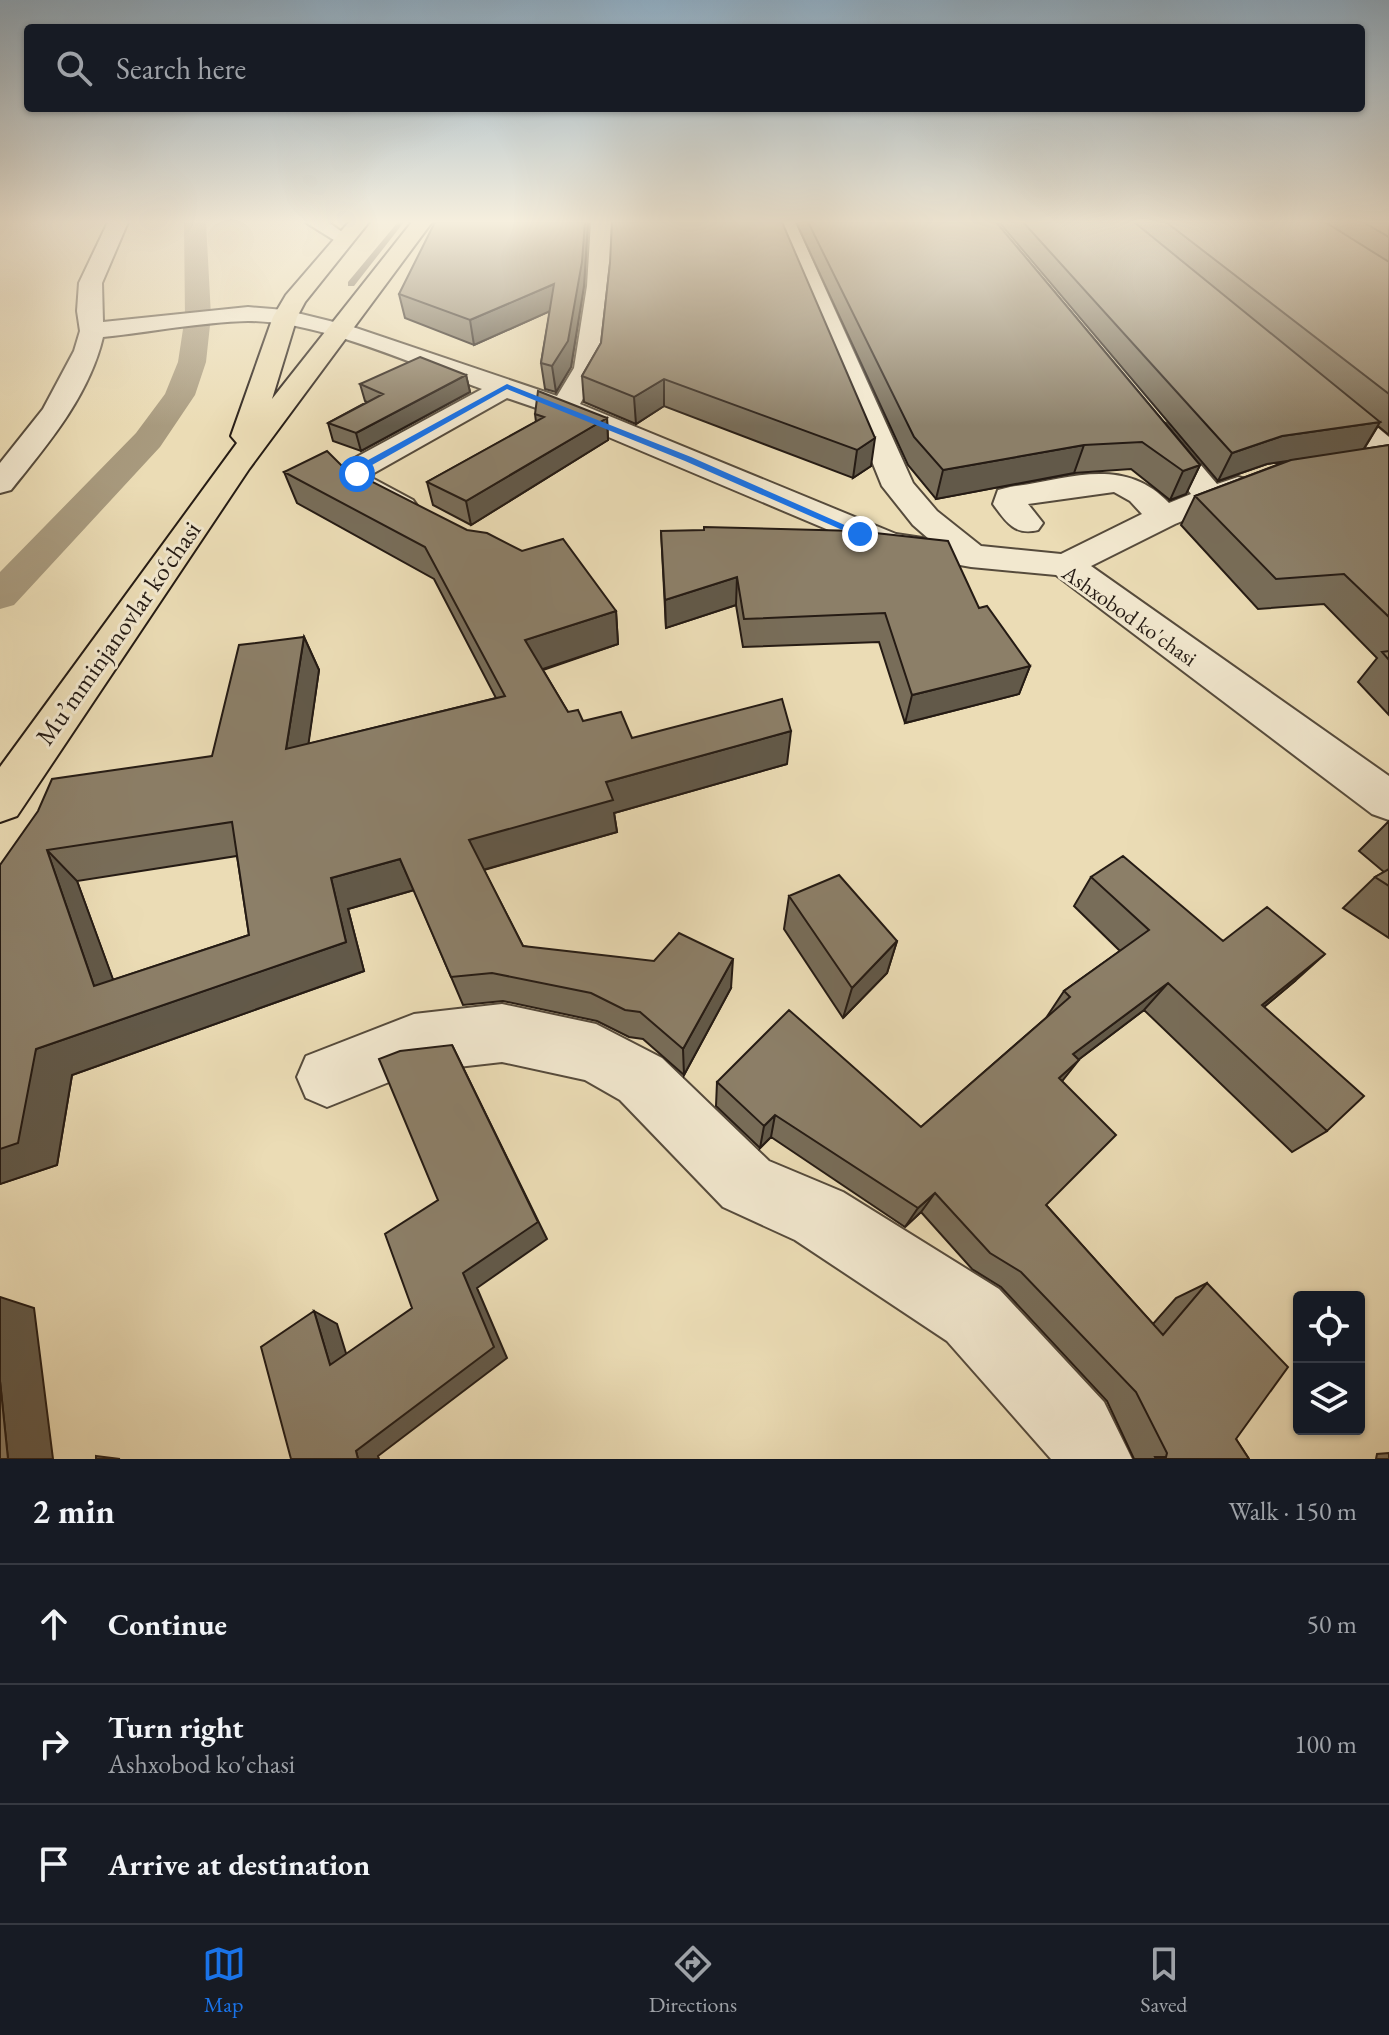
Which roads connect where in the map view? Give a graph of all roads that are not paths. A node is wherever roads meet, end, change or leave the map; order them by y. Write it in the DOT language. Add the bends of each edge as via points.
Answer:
graph roads {
  1 [pos="87,290"];
  2 [pos="302,290"];
  3 [pos="371,290"];
  4 [pos="597,290"];
  5 [pos="814,290"];
  6 [pos="285,317"];
  7 [pos="92,331"];
  8 [pos="341,331"];
  9 [pos="1306,382"];
  10 [pos="507,386"];
  11 [pos="564,408"];
  12 [pos="1142,413"];
  13 [pos="1379,458"];
  14 [pos="237,464"];
  15 [pos="1267,477"];
  16 [pos="0,483"];
  17 [pos="1210,497"];
  18 [pos="421,517"];
  19 [pos="1163,517"];
  20 [pos="1026,523"];
  21 [pos="971,556"];
  22 [pos="1066,565"];
  23 [pos="1389,801"];
  24 [pos="0,803"];
  25 [pos="327,1077"];
  26 [pos="1092,1459"];
  1 -- 7 [label="street"];
  2 -- 6 [label="main road, Mu’mminjanovlar ko‘chasi"];
  3 -- 8 [label="main road, Mu’mminjanovlar ko‘chasi"];
  4 -- 11 [label="street" via="587,368"];
  5 -- 21 [label="street" via="898,486 925,518"];
  6 -- 7 [label="street, Ashxobod ko'chasi" via="248,314"];
  6 -- 8 [label="street, Ashxobod ko'chasi"];
  6 -- 14 [label="main road, Mu’mminjanovlar ko‘chasi"];
  7 -- 16 [label="street" via="65,393"];
  8 -- 10 [label="street, Ashxobod ko'chasi"];
  8 -- 14 [label="main road, Mu’mminjanovlar ko‘chasi"];
  9 -- 13 [label="street"];
  10 -- 11 [label="street, Ashxobod ko'chasi"];
  10 -- 18 [label="street" via="357,474 359,484"];
  11 -- 21 [label="street, Ashxobod ko'chasi" via="860,534"];
  12 -- 17 [label="street"];
  14 -- 24 [label="main road, Mu’mminjanovlar ko‘chasi"];
  15 -- 17 [label="street"];
  17 -- 19 [label="street"];
  19 -- 20 [label="street" via="1138,490 1114,482 1010,497"];
  19 -- 22 [label="street"];
  21 -- 22 [label="street, Ashxobod ko'chasi"];
  22 -- 23 [label="street, Ashxobod ko'chasi"];
  25 -- 26 [label="street" via="414,1043 502,1033 596,1053 641,1079 746,1184 819,1216 973,1315 1077,1429"];
}
